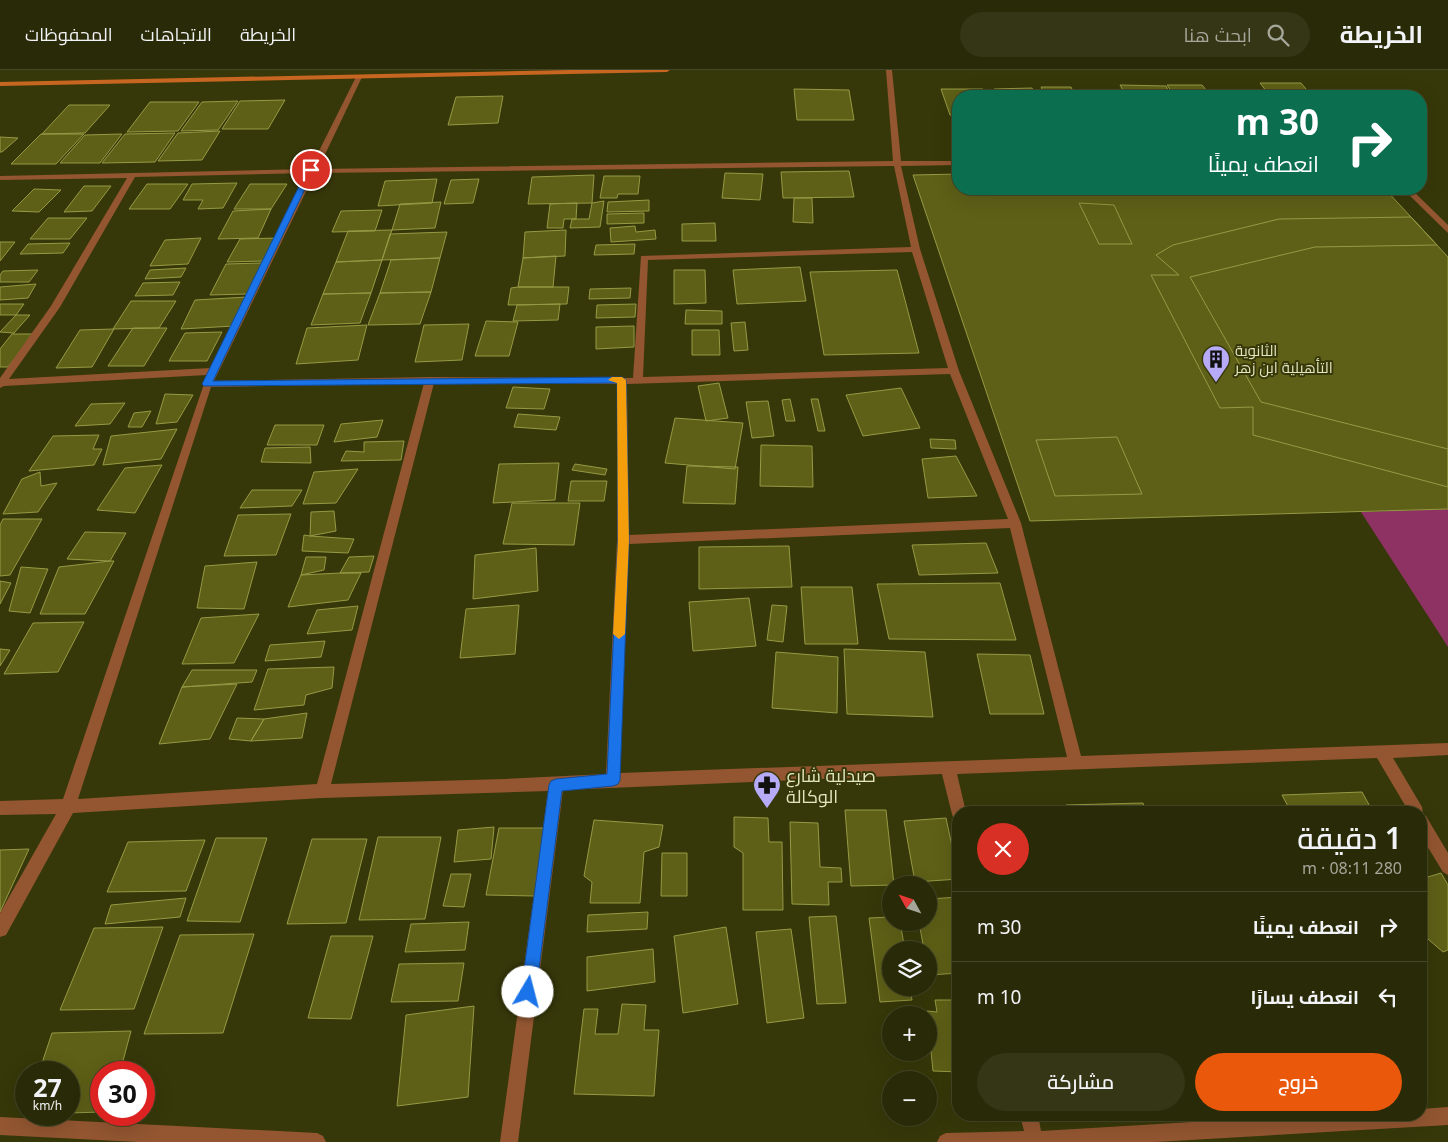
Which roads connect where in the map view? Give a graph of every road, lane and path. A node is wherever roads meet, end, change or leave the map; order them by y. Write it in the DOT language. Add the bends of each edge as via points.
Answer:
graph roads {
  1 [pos="667,70"];
  2 [pos="889,70"];
  3 [pos="359,77"];
  4 [pos="0,84"];
  5 [pos="952,163"];
  6 [pos="897,164"];
  7 [pos="311,170"];
  8 [pos="132,175"];
  9 [pos="0,178"];
  10 [pos="1413,195"];
  11 [pos="1448,230"];
  12 [pos="916,249"];
  13 [pos="214,371"];
  14 [pos="954,371"];
  15 [pos="430,380"];
  16 [pos="622,380"];
  17 [pos="638,381"];
  18 [pos="1,384"];
  19 [pos="207,384"];
  20 [pos="1015,523"];
  21 [pos="623,540"];
  22 [pos="1448,749"];
  23 [pos="1381,751"];
  24 [pos="1075,762"];
  25 [pos="948,768"];
  26 [pos="613,780"];
  27 [pos="556,785"];
  28 [pos="322,791"];
  29 [pos="957,806"];
  30 [pos="1413,806"];
  31 [pos="68,807"];
  32 [pos="0,808"];
  33 [pos="1427,831"];
  34 [pos="1448,867"];
  35 [pos="0,929"];
  36 [pos="1448,1116"];
  37 [pos="1427,1117"];
  38 [pos="1030,1121"];
  39 [pos="1365,1121"];
  40 [pos="0,1126"];
  41 [pos="1035,1141"];
  42 [pos="317,1142"];
  43 [pos="509,1142"];
  44 [pos="946,1142"];
  1 -- 3 [label="main road"];
  2 -- 6 [label="street"];
  3 -- 4 [label="main road"];
  3 -- 7 [label="street"];
  5 -- 6 [label="street"];
  6 -- 7 [label="street"];
  6 -- 12 [label="street"];
  7 -- 8 [label="street"];
  7 -- 13 [label="street"];
  8 -- 9 [label="street"];
  8 -- 18 [label="street" via="54,307"];
  10 -- 11 [label="street"];
  12 -- 14 [label="street"];
  12 -- 17 [label="street" via="644,258"];
  13 -- 18 [label="street"];
  13 -- 19 [label="street"];
  14 -- 17 [label="street"];
  14 -- 20 [label="street"];
  15 -- 16 [label="street"];
  15 -- 19 [label="street"];
  15 -- 28 [label="street"];
  16 -- 17 [label="street"];
  16 -- 21 [label="street"];
  19 -- 31 [label="street"];
  20 -- 21 [label="street"];
  20 -- 24 [label="street"];
  21 -- 26 [label="street"];
  22 -- 23 [label="street"];
  23 -- 24 [label="street"];
  23 -- 30 [label="street"];
  24 -- 25 [label="street"];
  25 -- 26 [label="street"];
  25 -- 29 [label="street"];
  26 -- 27 [label="street"];
  27 -- 28 [label="street"];
  27 -- 43 [label="street"];
  28 -- 31 [label="street"];
  31 -- 32 [label="street"];
  31 -- 35 [label="street"];
  33 -- 34 [label="street"];
  36 -- 37 [label="street"];
  38 -- 41 [label="street"];
  39 -- 41 [label="street"];
  40 -- 42 [label="street"];
  41 -- 44 [label="street"];
}
